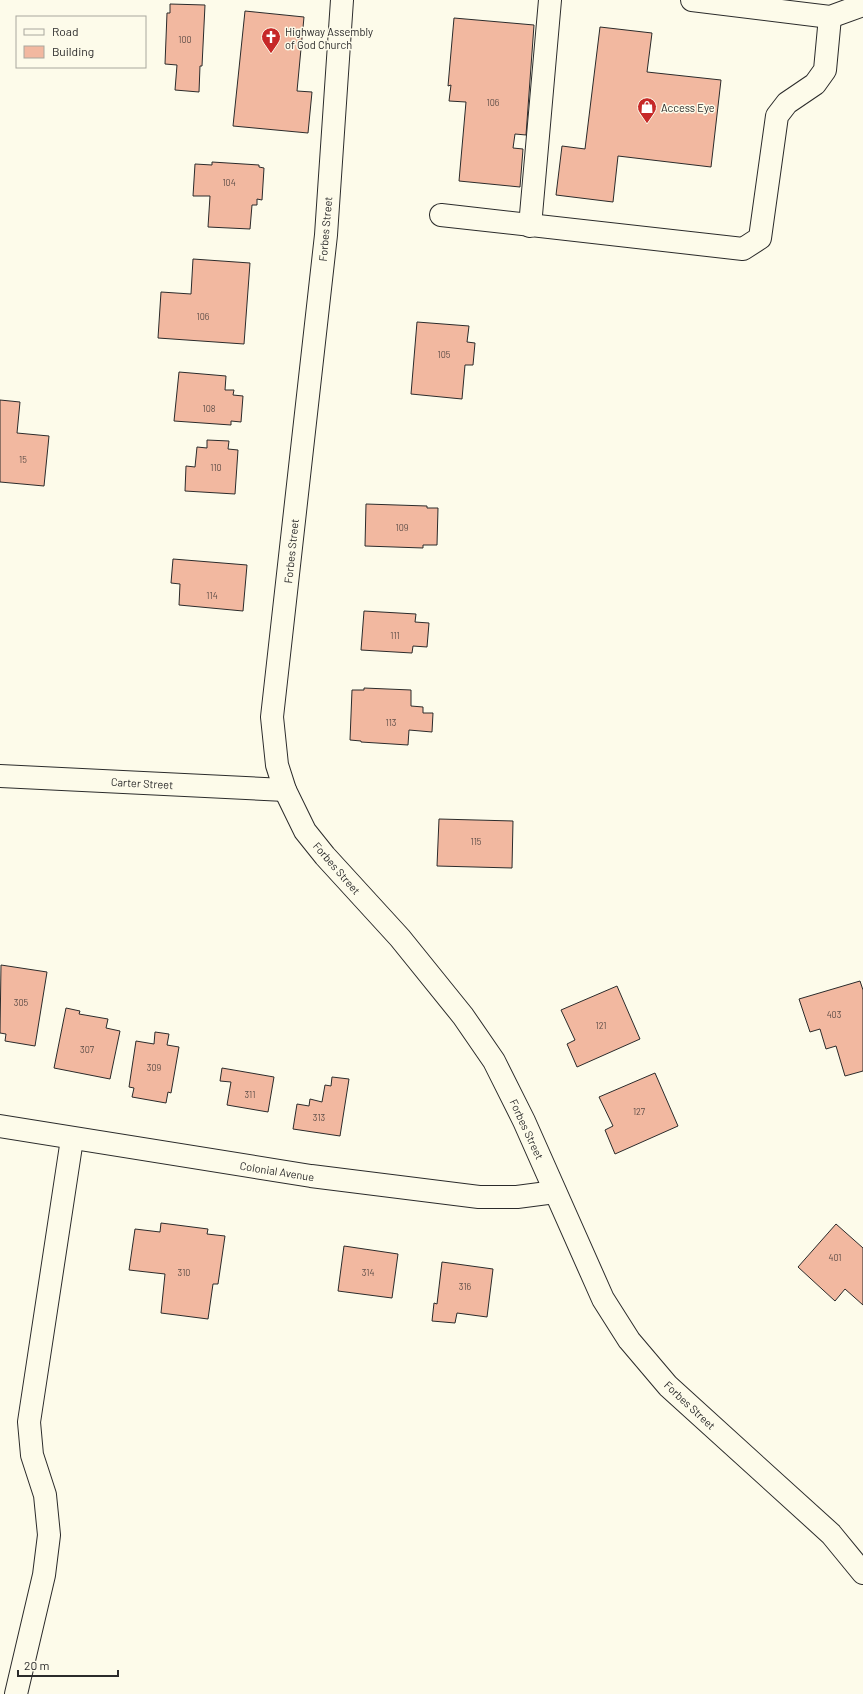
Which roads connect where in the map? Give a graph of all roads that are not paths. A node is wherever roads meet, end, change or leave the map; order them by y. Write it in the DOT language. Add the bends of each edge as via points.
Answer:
graph roads {
  1 [pos="342,0"];
  2 [pos="550,0"];
  3 [pos="692,0"];
  4 [pos="863,5"];
  5 [pos="830,18"];
  6 [pos="441,215"];
  7 [pos="530,226"];
  8 [pos="0,776"];
  9 [pos="285,790"];
  10 [pos="0,1126"];
  11 [pos="72,1139"];
  12 [pos="555,1192"];
  13 [pos="863,1573"];
  14 [pos="16,1694"];
  1 -- 9 [label="street, Forbes Street" via="326,235 272,717 277,765"];
  2 -- 7 [label="street"];
  3 -- 5 [label="street"];
  4 -- 5 [label="street"];
  5 -- 7 [label="street" via="825,70 815,84 787,103 777,116 760,238 743,248"];
  6 -- 7 [label="street"];
  8 -- 9 [label="street, Carter Street"];
  9 -- 12 [label="street, Forbes Street" via="305,831 400,938 463,1016 494,1061"];
  10 -- 11 [label="street, Colonial Avenue"];
  11 -- 12 [label="street, Colonial Avenue" via="311,1176 478,1198 517,1197"];
  11 -- 14 [label="street" via="29,1422 32,1455 45,1495 49,1535 44,1575"];
  12 -- 13 [label="street, Forbes Street" via="604,1299 629,1340 668,1386 831,1534"];
}
